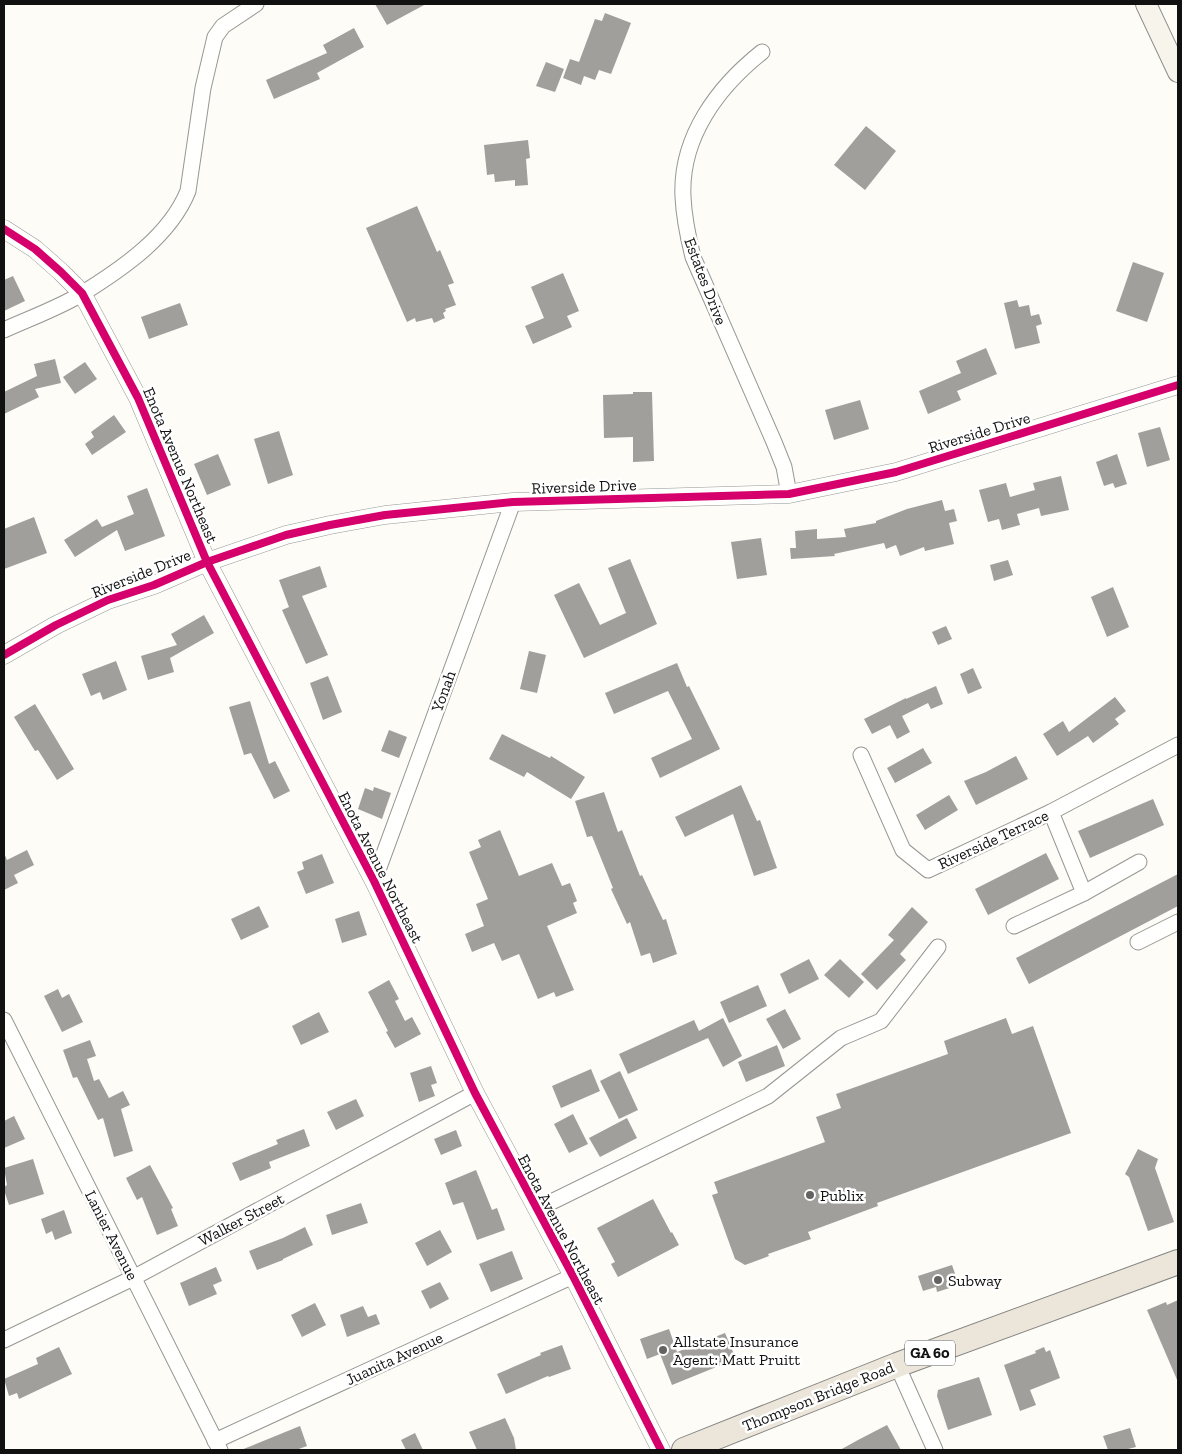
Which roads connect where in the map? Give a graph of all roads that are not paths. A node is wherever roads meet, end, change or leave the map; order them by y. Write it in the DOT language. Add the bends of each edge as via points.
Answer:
graph roads {
  1 [pos="256,4"];
  2 [pos="1146,4"];
  3 [pos="762,52"];
  4 [pos="1178,72"];
  5 [pos="4,229"];
  6 [pos="82,293"];
  7 [pos="4,330"];
  8 [pos="1178,385"];
  9 [pos="789,494"];
  10 [pos="513,502"];
  11 [pos="207,562"];
  12 [pos="4,655"];
  13 [pos="1178,745"];
  14 [pos="861,755"];
  15 [pos="1051,812"];
  16 [pos="1139,862"];
  17 [pos="374,881"];
  18 [pos="1084,893"];
  19 [pos="1178,922"];
  20 [pos="1014,926"];
  21 [pos="1138,942"];
  22 [pos="938,947"];
  23 [pos="4,1020"];
  24 [pos="474,1093"];
  25 [pos="537,1209"];
  26 [pos="1178,1262"];
  27 [pos="573,1276"];
  28 [pos="133,1278"];
  29 [pos="4,1340"];
  30 [pos="897,1365"];
  31 [pos="217,1446"];
  32 [pos="661,1450"];
  33 [pos="684,1450"];
  34 [pos="935,1450"];
  1 -- 6 [label="street" via="224,26 215,37 203,88 188,190 182,206 165,229 138,254"];
  2 -- 4 [label="main road"];
  3 -- 9 [label="street, Estates Drive" via="737,73 708,108 693,139 685,167 683,195 685,226 693,257 774,442 784,467"];
  5 -- 6 [label="street, Enota Avenue Northeast" via="35,249"];
  6 -- 7 [label="street"];
  6 -- 11 [label="street, Enota Avenue Northeast" via="138,398"];
  8 -- 9 [label="street, Riverside Drive" via="896,472"];
  9 -- 10 [label="street, Riverside Drive"];
  10 -- 11 [label="street, Riverside Drive" via="385,515 330,525 286,535"];
  10 -- 17 [label="street, Yonah"];
  11 -- 12 [label="street, Riverside Drive" via="108,600"];
  11 -- 17 [label="street, Enota Avenue Northeast"];
  13 -- 15 [label="street, Riverside Terrace"];
  14 -- 15 [label="street, Riverside Terrace" via="903,850 928,870"];
  15 -- 18 [label="street"];
  16 -- 18 [label="street"];
  17 -- 24 [label="street, Enota Avenue Northeast"];
  18 -- 20 [label="street"];
  19 -- 21 [label="street"];
  22 -- 25 [label="street" via="881,1020 841,1038 768,1096"];
  23 -- 28 [label="street, Lanier Avenue"];
  24 -- 25 [label="street, Enota Avenue Northeast"];
  24 -- 28 [label="street, Walker Street"];
  25 -- 27 [label="street, Enota Avenue Northeast"];
  26 -- 30 [label="highway, Thompson Bridge Road / GA 60"];
  27 -- 31 [label="street, Juanita Avenue"];
  27 -- 32 [label="street, Enota Avenue Northeast"];
  28 -- 29 [label="street, Walker Street"];
  28 -- 31 [label="street, Lanier Avenue"];
  30 -- 33 [label="highway, Thompson Bridge Road / GA 60"];
  30 -- 34 [label="street"];
}
